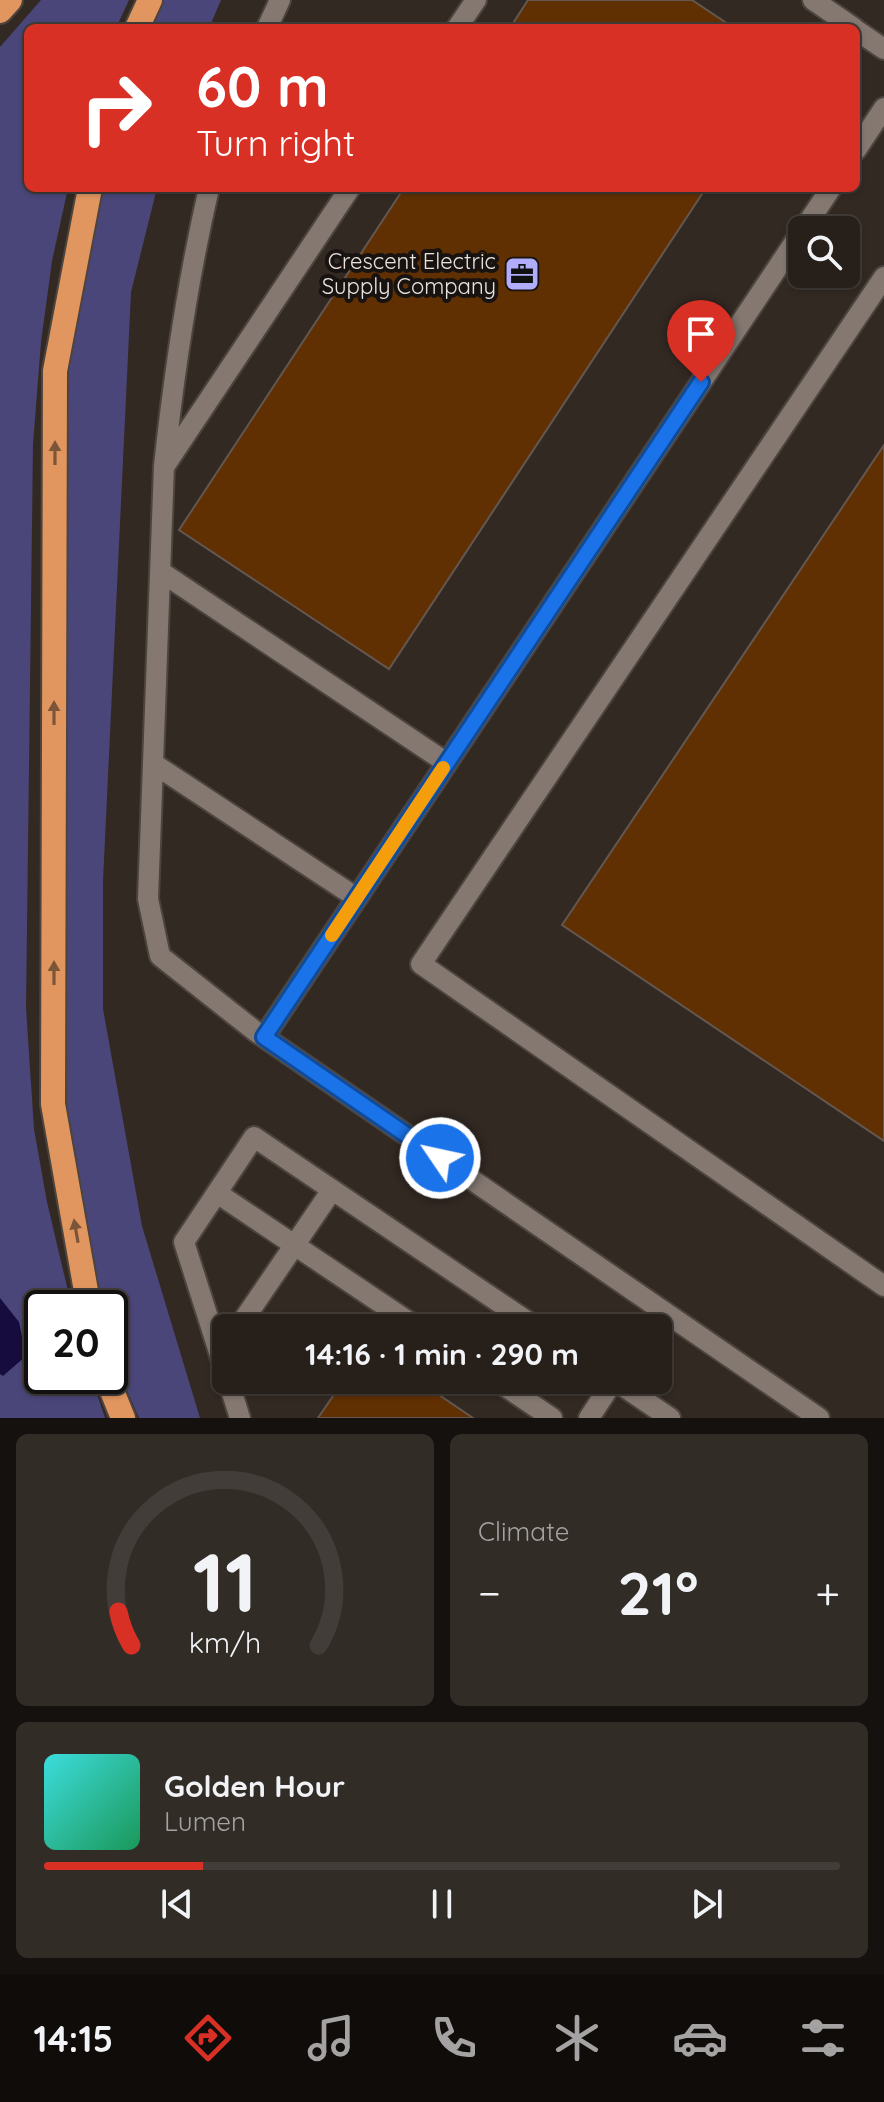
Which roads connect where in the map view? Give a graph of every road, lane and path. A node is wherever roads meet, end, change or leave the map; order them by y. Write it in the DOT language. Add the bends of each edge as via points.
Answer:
graph roads {
  1 [pos="10,0"];
  2 [pos="150,0"];
  3 [pos="280,0"];
  4 [pos="476,0"];
  5 [pos="813,0"];
  6 [pos="0,11"];
  7 [pos="139,24"];
  8 [pos="269,24"];
  9 [pos="460,24"];
  10 [pos="848,24"];
  11 [pos="860,32"];
  12 [pos="884,49"];
  13 [pos="884,108"];
  14 [pos="860,144"];
  15 [pos="89,192"];
  16 [pos="208,192"];
  17 [pos="347,192"];
  18 [pos="828,192"];
  19 [pos="812,216"];
  20 [pos="788,251"];
  21 [pos="884,277"];
  22 [pos="164,466"];
  23 [pos="161,572"];
  24 [pos="447,763"];
  25 [pos="154,764"];
  26 [pos="357,898"];
  27 [pos="264,1037"];
  28 [pos="332,1190"];
  29 [pos="217,1193"];
  30 [pos="294,1245"];
  31 [pos="884,1286"];
  32 [pos="86,1290"];
  33 [pos="247,1314"];
  34 [pos="397,1314"];
  35 [pos="516,1314"];
  36 [pos="212,1318"];
  37 [pos="113,1394"];
  38 [pos="232,1394"];
  39 [pos="517,1394"];
  40 [pos="605,1394"];
  41 [pos="635,1394"];
  42 [pos="123,1418"];
  43 [pos="240,1418"];
  44 [pos="552,1418"];
  45 [pos="589,1418"];
  46 [pos="670,1418"];
  47 [pos="819,1418"];
  1 -- 6 [label="highway"];
  2 -- 7 [label="highway"];
  3 -- 8 [label="lane"];
  4 -- 9 [label="lane"];
  5 -- 10 [label="lane"];
  11 -- 12 [label="lane"];
  13 -- 14 [label="lane"];
  32 -- 15 [label="highway, one-way" via="53,1104 55,371"];
  16 -- 22 [label="lane"];
  17 -- 22 [label="lane"];
  18 -- 19 [label="lane"];
  20 -- 24 [label="lane"];
  21 -- 31 [label="lane" via="421,964"];
  22 -- 23 [label="lane"];
  23 -- 24 [label="lane"];
  23 -- 25 [label="lane"];
  24 -- 26 [label="lane"];
  25 -- 26 [label="lane"];
  25 -- 27 [label="lane" via="148,899 160,956"];
  26 -- 27 [label="lane"];
  27 -- 47 [label="lane"];
  28 -- 29 [label="lane" via="254,1137"];
  28 -- 30 [label="lane"];
  28 -- 35 [label="lane"];
  29 -- 30 [label="lane"];
  29 -- 36 [label="lane" via="184,1242"];
  30 -- 33 [label="lane"];
  30 -- 34 [label="lane"];
  37 -- 42 [label="highway"];
  38 -- 43 [label="lane"];
  39 -- 44 [label="lane"];
  40 -- 45 [label="lane"];
  41 -- 46 [label="lane"];
}
